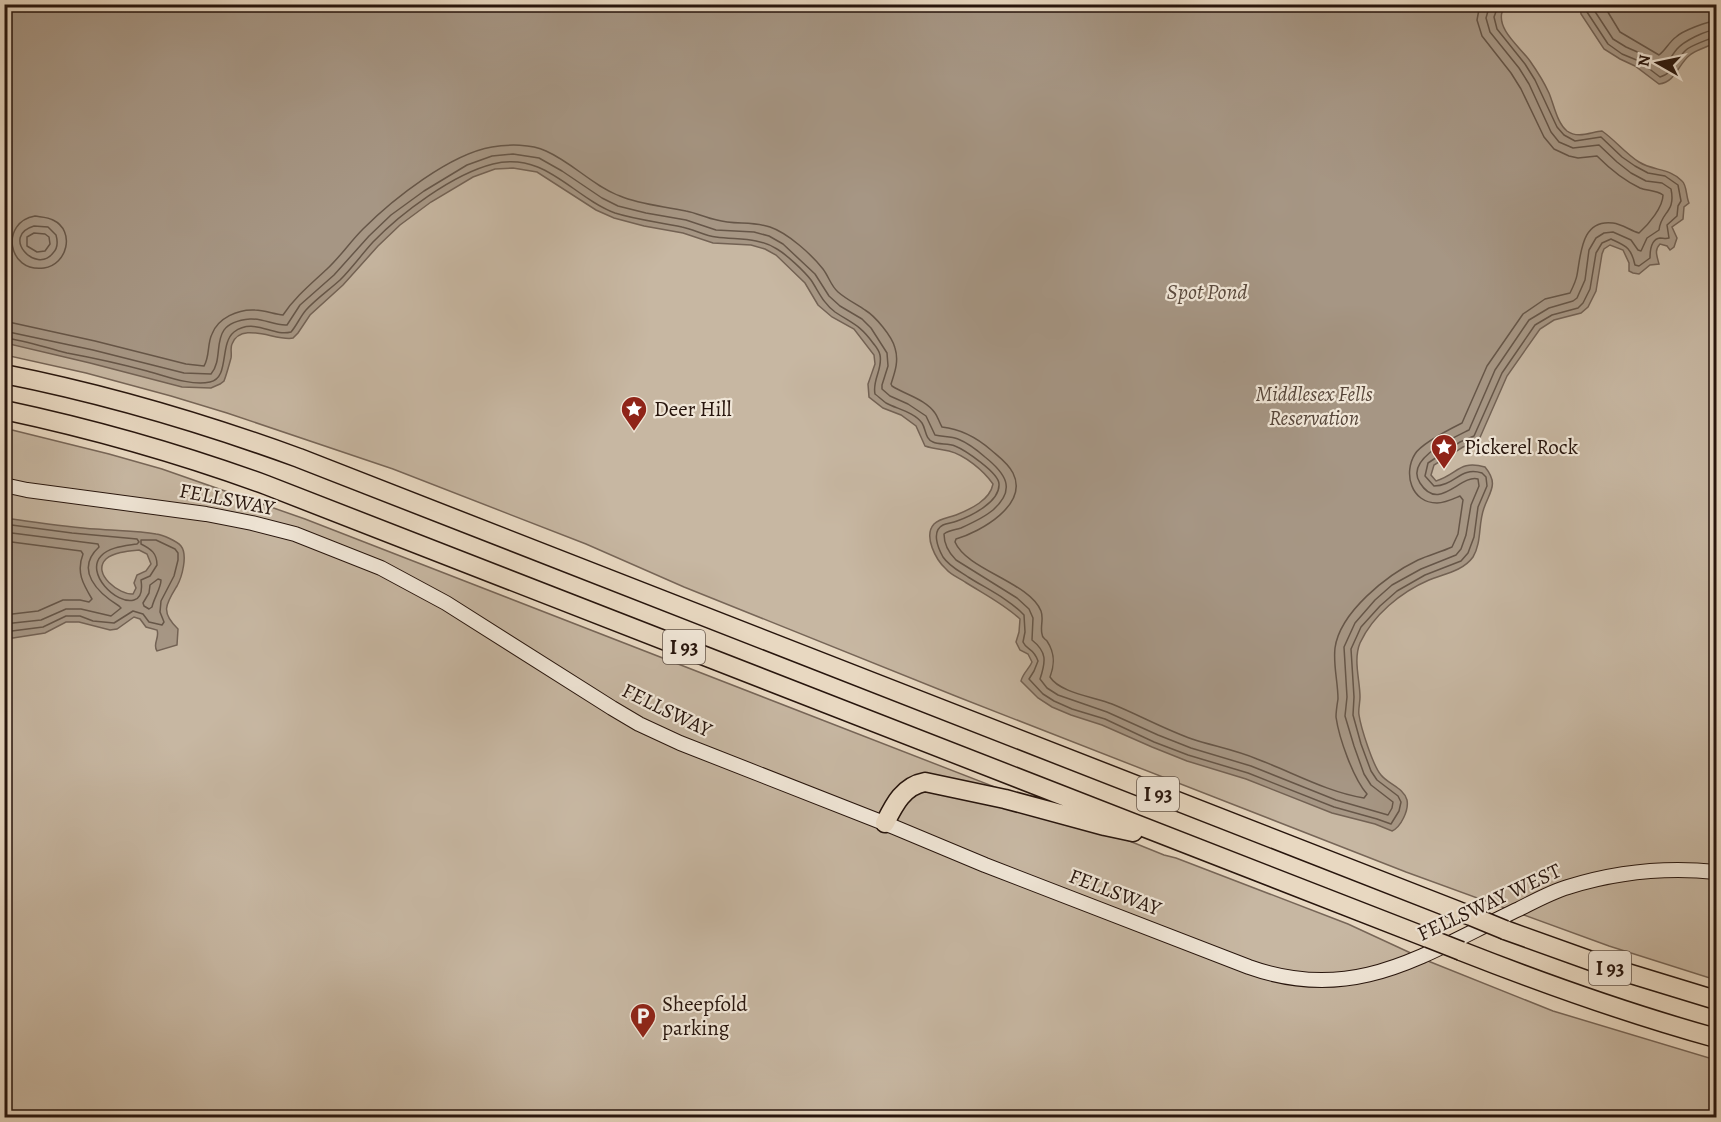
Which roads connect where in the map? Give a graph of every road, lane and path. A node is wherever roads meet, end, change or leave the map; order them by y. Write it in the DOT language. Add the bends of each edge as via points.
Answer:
graph roads {
  1 [pos="7,374"];
  2 [pos="4,411"];
  3 [pos="4,485"];
  4 [pos="885,823"];
  5 [pos="1179,841"];
  6 [pos="1716,872"];
  7 [pos="1317,980"];
  8 [pos="1716,1000"];
  9 [pos="1716,1038"];
  1 -- 8 [label="highway, I 93, bridge" via="150,409 299,458 1505,930"];
  2 -- 5 [label="highway, I 93" via="139,444 266,485"];
  3 -- 4 [label="main road, FELLSWAY" via="231,518 329,547 381,568 446,603 639,724"];
  4 -- 5 [label="highway" via="905,792 925,782"];
  4 -- 7 [label="main road, FELLSWAY" via="1249,967 1283,977"];
  5 -- 9 [label="highway, I 93, bridge" via="1536,980"];
  6 -- 7 [label="main road, FELLSWAY WEST" via="1658,870 1566,887 1391,969 1359,977"];
}
